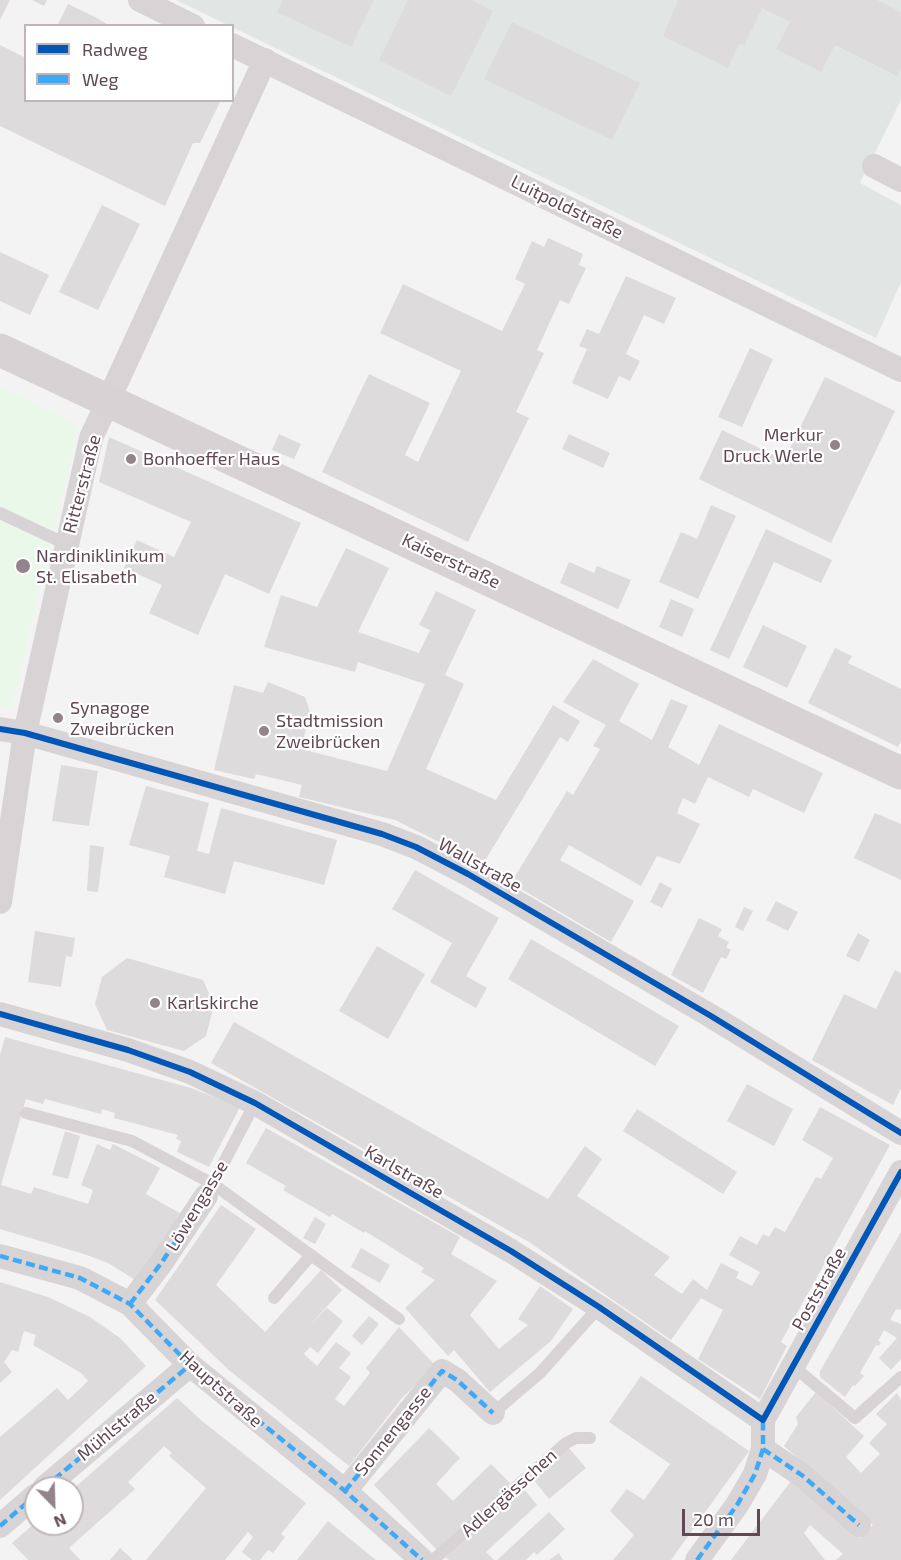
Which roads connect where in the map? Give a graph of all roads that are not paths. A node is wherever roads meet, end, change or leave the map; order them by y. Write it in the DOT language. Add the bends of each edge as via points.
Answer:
graph roads {
  1 [pos="140,0"];
  2 [pos="189,24"];
  3 [pos="234,46"];
  4 [pos="265,60"];
  5 [pos="874,166"];
  6 [pos="901,180"];
  7 [pos="0,350"];
  8 [pos="901,370"];
  9 [pos="108,400"];
  10 [pos="0,513"];
  11 [pos="66,544"];
  12 [pos="0,729"];
  13 [pos="25,733"];
  14 [pos="901,773"];
  15 [pos="0,902"];
  16 [pos="0,1014"];
  17 [pos="255,1103"];
  18 [pos="26,1113"];
  19 [pos="901,1133"];
  20 [pos="901,1172"];
  21 [pos="209,1190"];
  22 [pos="311,1255"];
  23 [pos="0,1256"];
  24 [pos="274,1298"];
  25 [pos="130,1304"];
  26 [pos="599,1307"];
  27 [pos="399,1319"];
  28 [pos="190,1365"];
  29 [pos="793,1365"];
  30 [pos="901,1377"];
  31 [pos="493,1413"];
  32 [pos="763,1420"];
  33 [pos="590,1438"];
  34 [pos="763,1449"];
  35 [pos="58,1476"];
  36 [pos="345,1491"];
  37 [pos="24,1505"];
  38 [pos="859,1525"];
  39 [pos="0,1526"];
  40 [pos="422,1560"];
  41 [pos="433,1560"];
  42 [pos="697,1560"];
  1 -- 2 [label="street"];
  3 -- 4 [label="street, Luitpoldstraße"];
  4 -- 8 [label="street, Luitpoldstraße"];
  4 -- 9 [label="street, Ritterstraße"];
  5 -- 6 [label="street"];
  7 -- 9 [label="street, Kaiserstraße"];
  9 -- 11 [label="street, Ritterstraße" via="91,438"];
  9 -- 14 [label="street, Kaiserstraße"];
  10 -- 11 [label="lane"];
  11 -- 13 [label="street, Ritterstraße"];
  12 -- 13 [label="street, Wallstraße"];
  13 -- 15 [label="street, Ritterstraße"];
  13 -- 19 [label="street, Wallstraße" via="416,847 711,1016"];
  16 -- 17 [label="street, Karlstraße" via="128,1050 189,1072"];
  17 -- 21 [label="lane, Löwengasse"];
  17 -- 26 [label="street, Karlstraße" via="511,1251"];
  18 -- 21 [label="lane" via="132,1141"];
  20 -- 29 [label="street, Poststraße"];
  21 -- 22 [label="lane"];
  21 -- 25 [label="street, Löwengasse"];
  22 -- 24 [label="lane"];
  22 -- 27 [label="lane"];
  23 -- 25 [label="street, Hauptstraße" via="80,1278"];
  25 -- 28 [label="street, Hauptstraße"];
  26 -- 31 [label="lane, Sonnengasse" via="540,1374"];
  26 -- 32 [label="street, Karlstraße"];
  28 -- 35 [label="street, Mühlstraße"];
  28 -- 36 [label="street, Hauptstraße"];
  29 -- 30 [label="lane" via="855,1418"];
  29 -- 32 [label="street, Poststraße"];
  31 -- 36 [label="street, Sonnengasse" via="442,1371"];
  32 -- 34 [label="street, Poststraße"];
  33 -- 41 [label="lane, Adlergässchen" via="566,1443"];
  34 -- 38 [label="street" via="803,1476"];
  34 -- 42 [label="street, Poststraße" via="755,1474 737,1505"];
  36 -- 40 [label="street, Hauptstraße"];
  37 -- 39 [label="street"];
}
